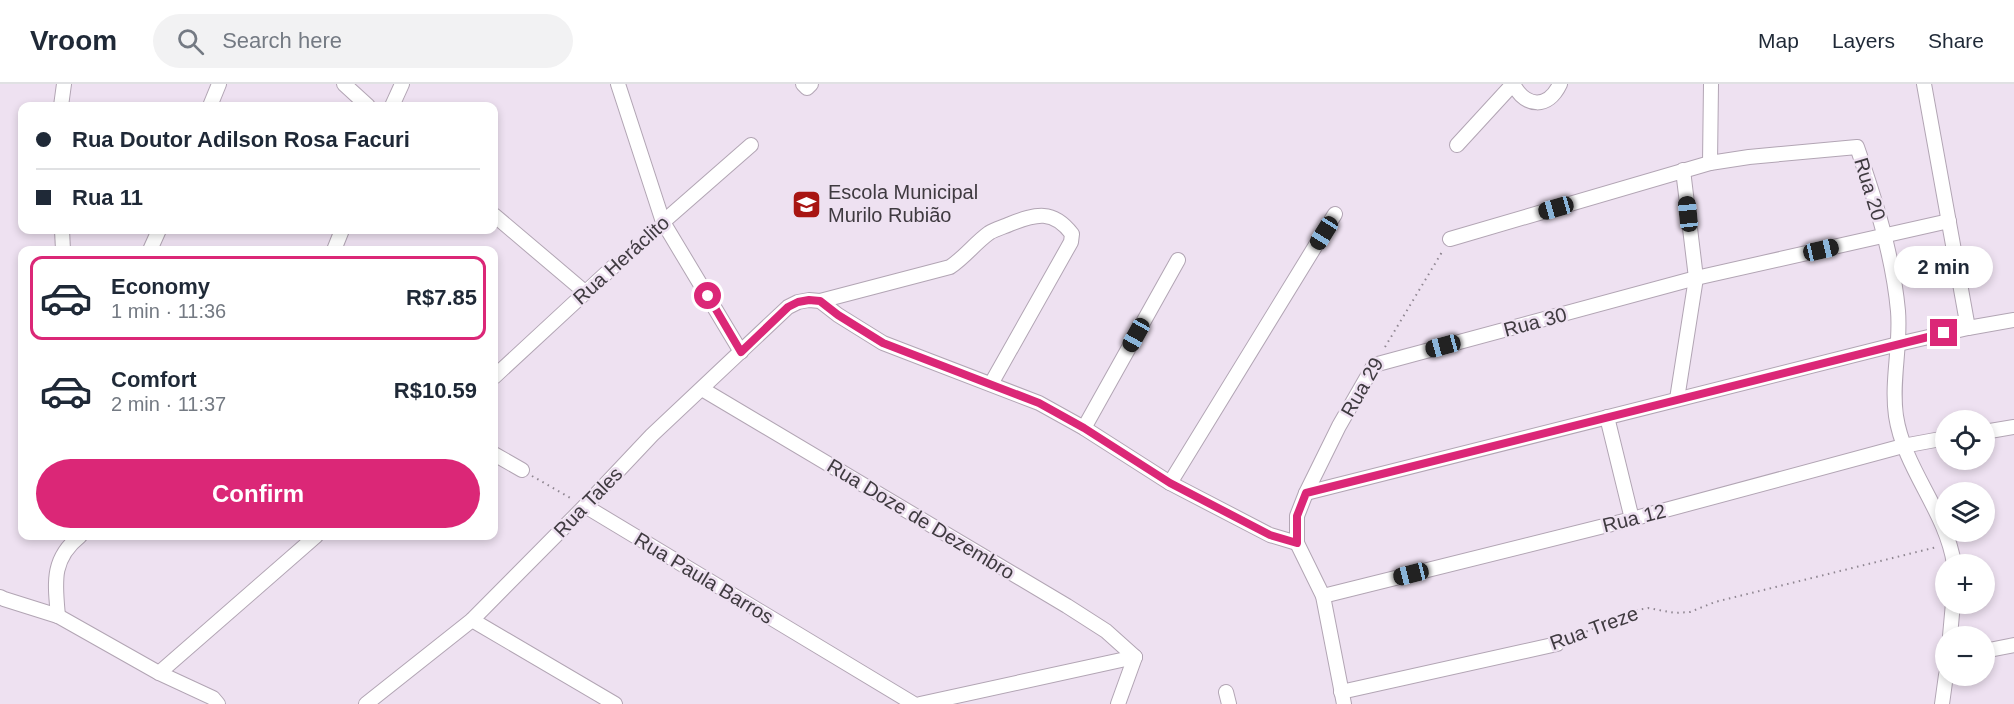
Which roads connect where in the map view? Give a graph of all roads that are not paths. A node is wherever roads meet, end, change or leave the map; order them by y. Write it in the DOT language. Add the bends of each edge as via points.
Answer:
graph roads {
  1 [pos="64,84"];
  2 [pos="219,84"];
  3 [pos="344,84"];
  4 [pos="402,84"];
  5 [pos="618,84"];
  6 [pos="1513,84"];
  7 [pos="1560,84"];
  8 [pos="1711,84"];
  9 [pos="1924,84"];
  10 [pos="62,102"];
  11 [pos="212,102"];
  12 [pos="364,102"];
  13 [pos="394,102"];
  14 [pos="750,145"];
  15 [pos="1457,145"];
  16 [pos="1710,164"];
  17 [pos="1683,170"];
  18 [pos="1335,214"];
  19 [pos="498,218"];
  20 [pos="1948,221"];
  21 [pos="663,222"];
  22 [pos="1884,236"];
  23 [pos="1449,239"];
  24 [pos="1178,260"];
  25 [pos="614,266"];
  26 [pos="1696,278"];
  27 [pos="586,293"];
  28 [pos="814,301"];
  29 [pos="2014,320"];
  30 [pos="1968,328"];
  31 [pos="1898,344"];
  32 [pos="741,352"];
  33 [pos="1374,365"];
  34 [pos="498,373"];
  35 [pos="992,384"];
  36 [pos="702,389"];
  37 [pos="1677,399"];
  38 [pos="1607,417"];
  39 [pos="2014,427"];
  40 [pos="1084,428"];
  41 [pos="1995,430"];
  42 [pos="1935,440"];
  43 [pos="1903,446"];
  44 [pos="498,456"];
  45 [pos="522,470"];
  46 [pos="1170,483"];
  47 [pos="1306,493"];
  48 [pos="585,506"];
  49 [pos="1632,519"];
  50 [pos="74,540"];
  51 [pos="311,540"];
  52 [pos="1297,543"];
  53 [pos="1952,554"];
  54 [pos="1323,596"];
  55 [pos="0,597"];
  56 [pos="58,616"];
  57 [pos="472,620"];
  58 [pos="1557,644"];
  59 [pos="2014,645"];
  60 [pos="1995,649"];
  61 [pos="1135,657"];
  62 [pos="159,673"];
  63 [pos="1944,686"];
  64 [pos="1342,698"];
  65 [pos="218,704"];
  66 [pos="366,704"];
  67 [pos="615,704"];
  68 [pos="914,704"];
  69 [pos="920,704"];
  70 [pos="1118,704"];
  71 [pos="1942,704"];
  1 -- 10 [label="street"];
  2 -- 11 [label="street"];
  3 -- 12 [label="street"];
  4 -- 13 [label="street"];
  5 -- 21 [label="street"];
  6 -- 7 [label="street" via="1519,95 1530,102 1543,102 1554,96"];
  6 -- 15 [label="street"];
  8 -- 16 [label="street"];
  9 -- 20 [label="street"];
  14 -- 21 [label="street, Rua Heráclito"];
  16 -- 17 [label="street, Rua 20"];
  16 -- 22 [label="street, Rua 20" via="1857,147"];
  17 -- 23 [label="street, Rua 20"];
  17 -- 26 [label="street"];
  18 -- 46 [label="street"];
  19 -- 27 [label="street"];
  20 -- 22 [label="street, Rua 30"];
  20 -- 30 [label="street"];
  21 -- 32 [label="street"];
  22 -- 26 [label="street, Rua 30"];
  22 -- 31 [label="street, Rua 20" via="1898,311"];
  24 -- 40 [label="street"];
  25 -- 27 [label="street, Rua Heráclito"];
  26 -- 33 [label="street, Rua 30"];
  26 -- 37 [label="street"];
  27 -- 34 [label="street, Rua Heráclito"];
  28 -- 32 [label="street, Rua Tales" via="788,307"];
  28 -- 35 [label="street" via="883,343"];
  28 -- 35 [label="street, Rua Tales" via="950,267 990,232 1031,216 1048,215 1067,227 1072,234 1071,242"];
  29 -- 30 [label="street"];
  30 -- 31 [label="street"];
  31 -- 37 [label="street"];
  31 -- 43 [label="street, Rua 20" via="1896,415"];
  32 -- 36 [label="street, Rua Tales"];
  33 -- 47 [label="street, Rua 29"];
  35 -- 40 [label="street" via="1039,403"];
  36 -- 48 [label="street, Rua Tales"];
  36 -- 61 [label="street, Rua Doze de Dezembro" via="1067,606 1106,631"];
  37 -- 38 [label="street"];
  38 -- 47 [label="street"];
  38 -- 49 [label="street"];
  39 -- 41 [label="street"];
  40 -- 46 [label="street"];
  42 -- 43 [label="street, Rua 12"];
  43 -- 49 [label="street, Rua 12"];
  43 -- 53 [label="street, Rua 20"];
  44 -- 45 [label="street"];
  46 -- 52 [label="street" via="1270,535"];
  47 -- 52 [label="street, Rua 29" via="1297,516"];
  48 -- 57 [label="street, Rua Tales"];
  48 -- 68 [label="street, Rua Paula Barros"];
  49 -- 54 [label="street, Rua 12"];
  50 -- 56 [label="street" via="58,563 54,579"];
  51 -- 62 [label="street"];
  52 -- 54 [label="street"];
  54 -- 64 [label="street"];
  55 -- 56 [label="street"];
  56 -- 62 [label="street"];
  57 -- 66 [label="street, Rua Tales"];
  57 -- 67 [label="street"];
  58 -- 64 [label="street, Rua Treze"];
  59 -- 60 [label="street"];
  61 -- 69 [label="street"];
  61 -- 70 [label="street"];
  62 -- 65 [label="street"];
  63 -- 71 [label="street"];
}
